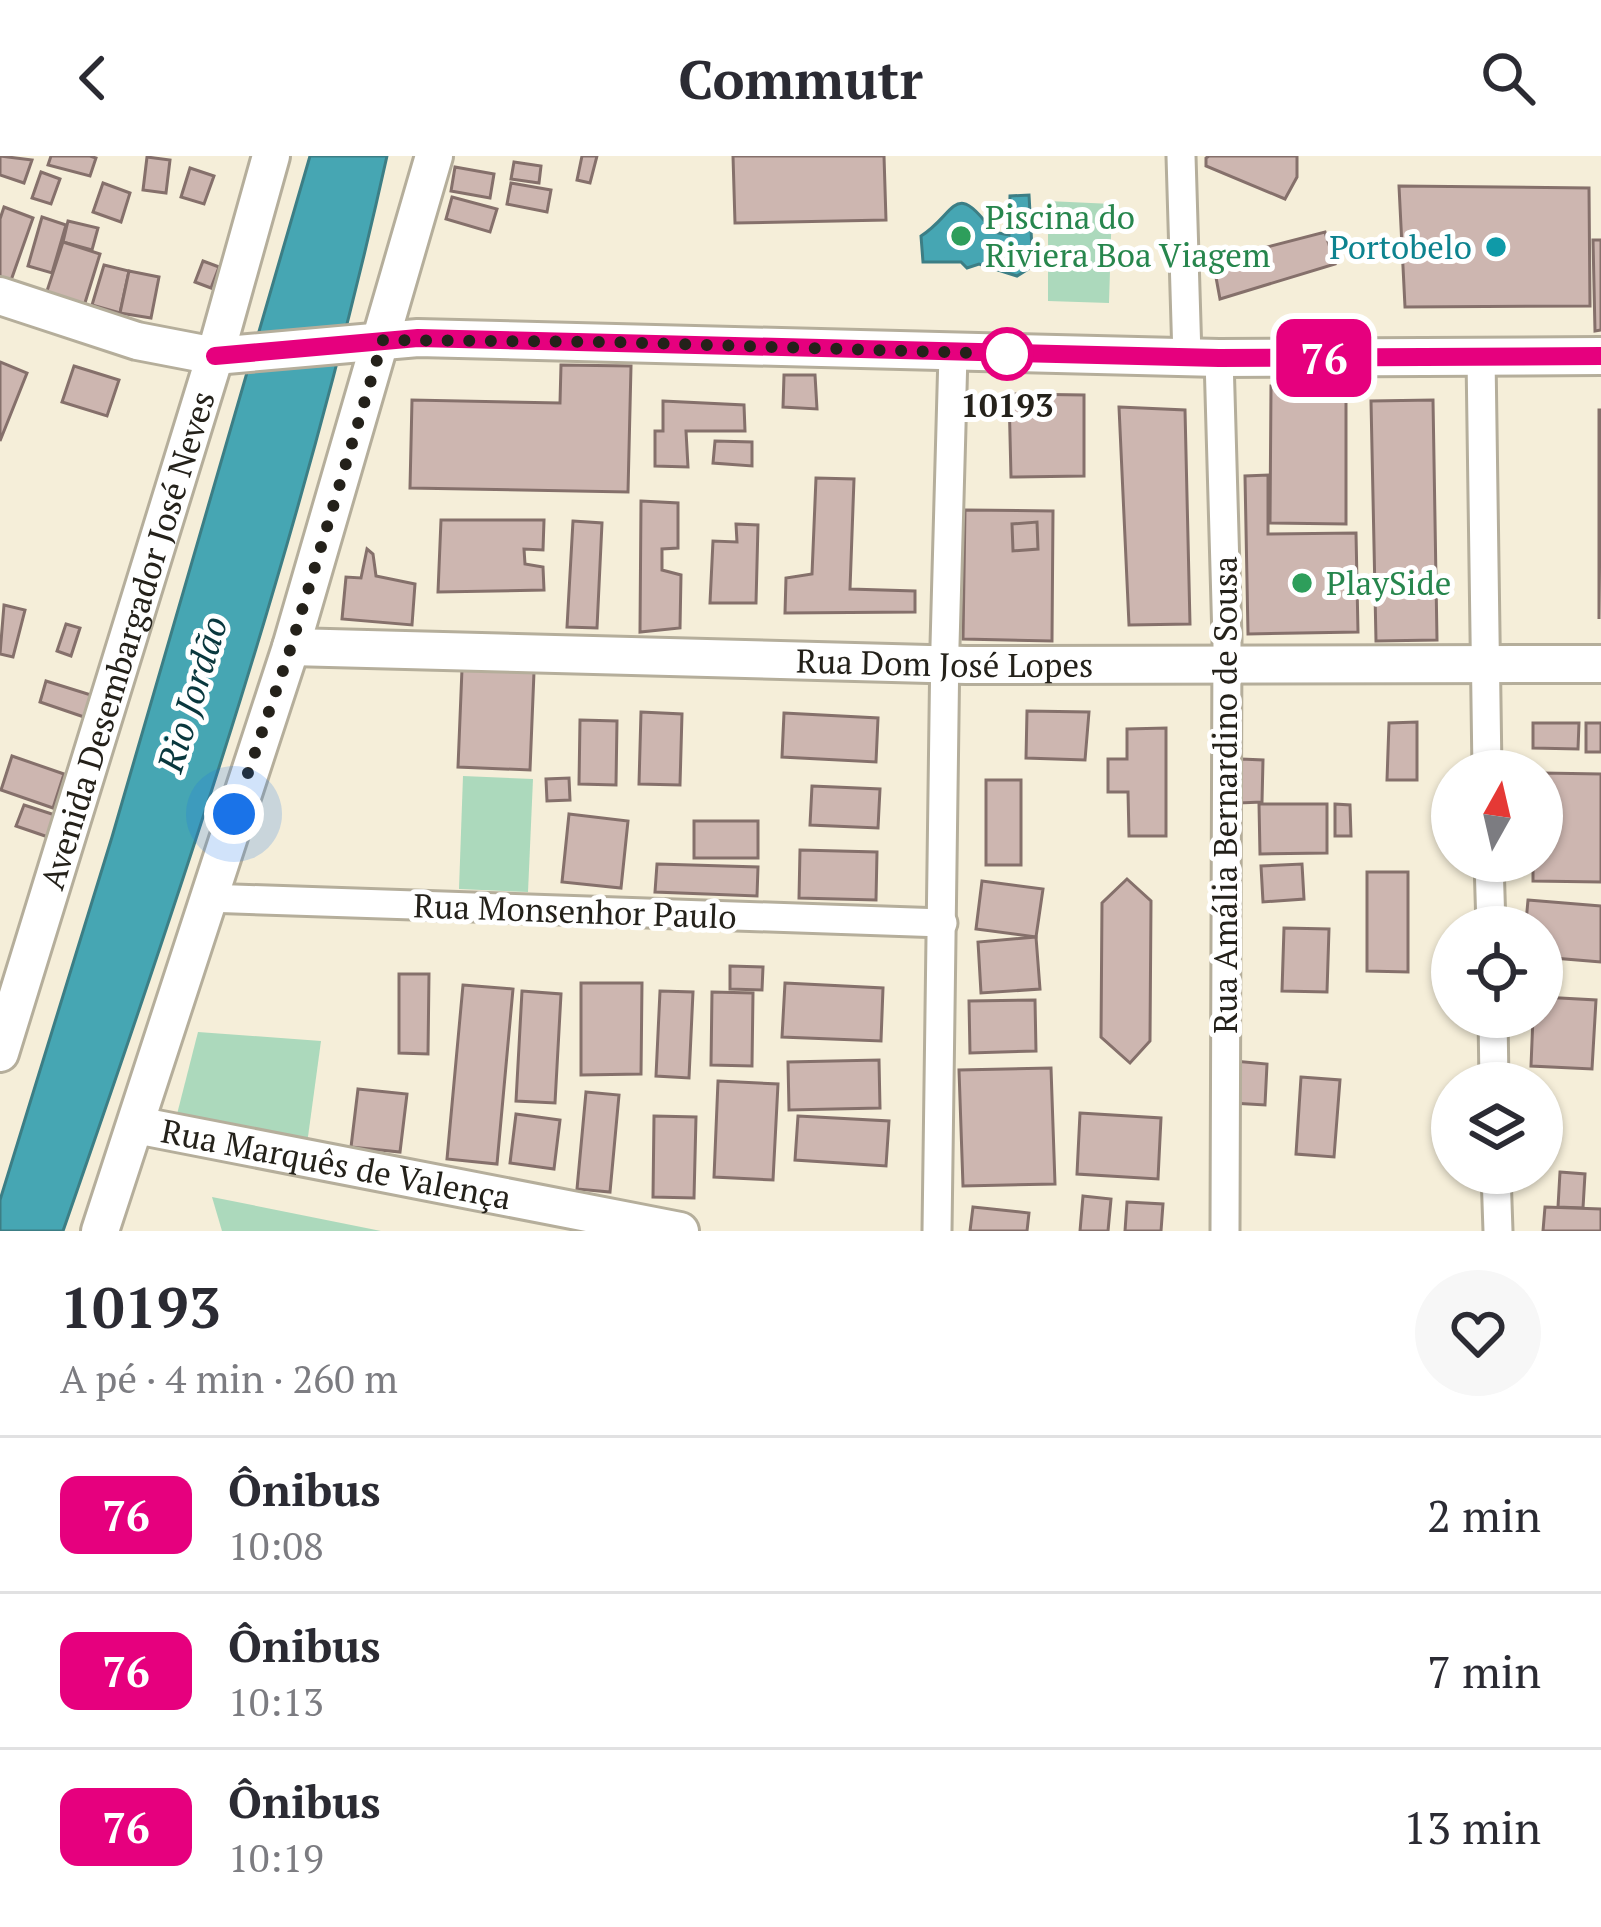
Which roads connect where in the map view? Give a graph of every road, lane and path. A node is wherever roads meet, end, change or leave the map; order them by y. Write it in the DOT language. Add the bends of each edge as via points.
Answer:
graph roads {
  1 [pos="271,156"];
  2 [pos="434,156"];
  3 [pos="1181,156"];
  4 [pos="0,296"];
  5 [pos="372,341"];
  6 [pos="952,354"];
  7 [pos="230,355"];
  8 [pos="1601,356"];
  9 [pos="1481,357"];
  10 [pos="1203,358"];
  11 [pos="291,647"];
  12 [pos="944,664"];
  13 [pos="1601,664"];
  14 [pos="1226,665"];
  15 [pos="1485,666"];
  16 [pos="1487,750"];
  17 [pos="206,898"];
  18 [pos="943,923"];
  19 [pos="0,1053"];
  20 [pos="136,1124"];
  21 [pos="1497,1194"];
  22 [pos="108,1221"];
  23 [pos="680,1231"];
  24 [pos="938,1231"];
  25 [pos="1225,1231"];
  26 [pos="1498,1231"];
  1 -- 7 [label="street, Avenida Desembargador José Neves"];
  2 -- 5 [label="street"];
  3 -- 10 [label="street, Rua Amália Bernardino de Sousa"];
  4 -- 7 [label="street" via="136,340"];
  5 -- 6 [label="street"];
  5 -- 7 [label="street"];
  5 -- 11 [label="street"];
  6 -- 10 [label="street"];
  6 -- 12 [label="street"];
  7 -- 19 [label="street, Avenida Desembargador José Neves"];
  8 -- 9 [label="street"];
  9 -- 10 [label="street"];
  9 -- 15 [label="street"];
  10 -- 14 [label="street, Rua Amália Bernardino de Sousa"];
  11 -- 12 [label="street, Rua Dom José Lopes"];
  11 -- 17 [label="street"];
  12 -- 14 [label="street, Rua Dom José Lopes"];
  12 -- 18 [label="street"];
  13 -- 15 [label="street, Rua Dom José Lopes"];
  14 -- 15 [label="street, Rua Dom José Lopes"];
  14 -- 25 [label="street, Rua Amália Bernardino de Sousa"];
  15 -- 16 [label="street"];
  17 -- 18 [label="street, Rua Monsenhor Paulo"];
  17 -- 20 [label="street"];
  18 -- 24 [label="street"];
  20 -- 22 [label="street"];
  20 -- 23 [label="street, Rua Marquês de Valença"];
  21 -- 26 [label="street"];
}
